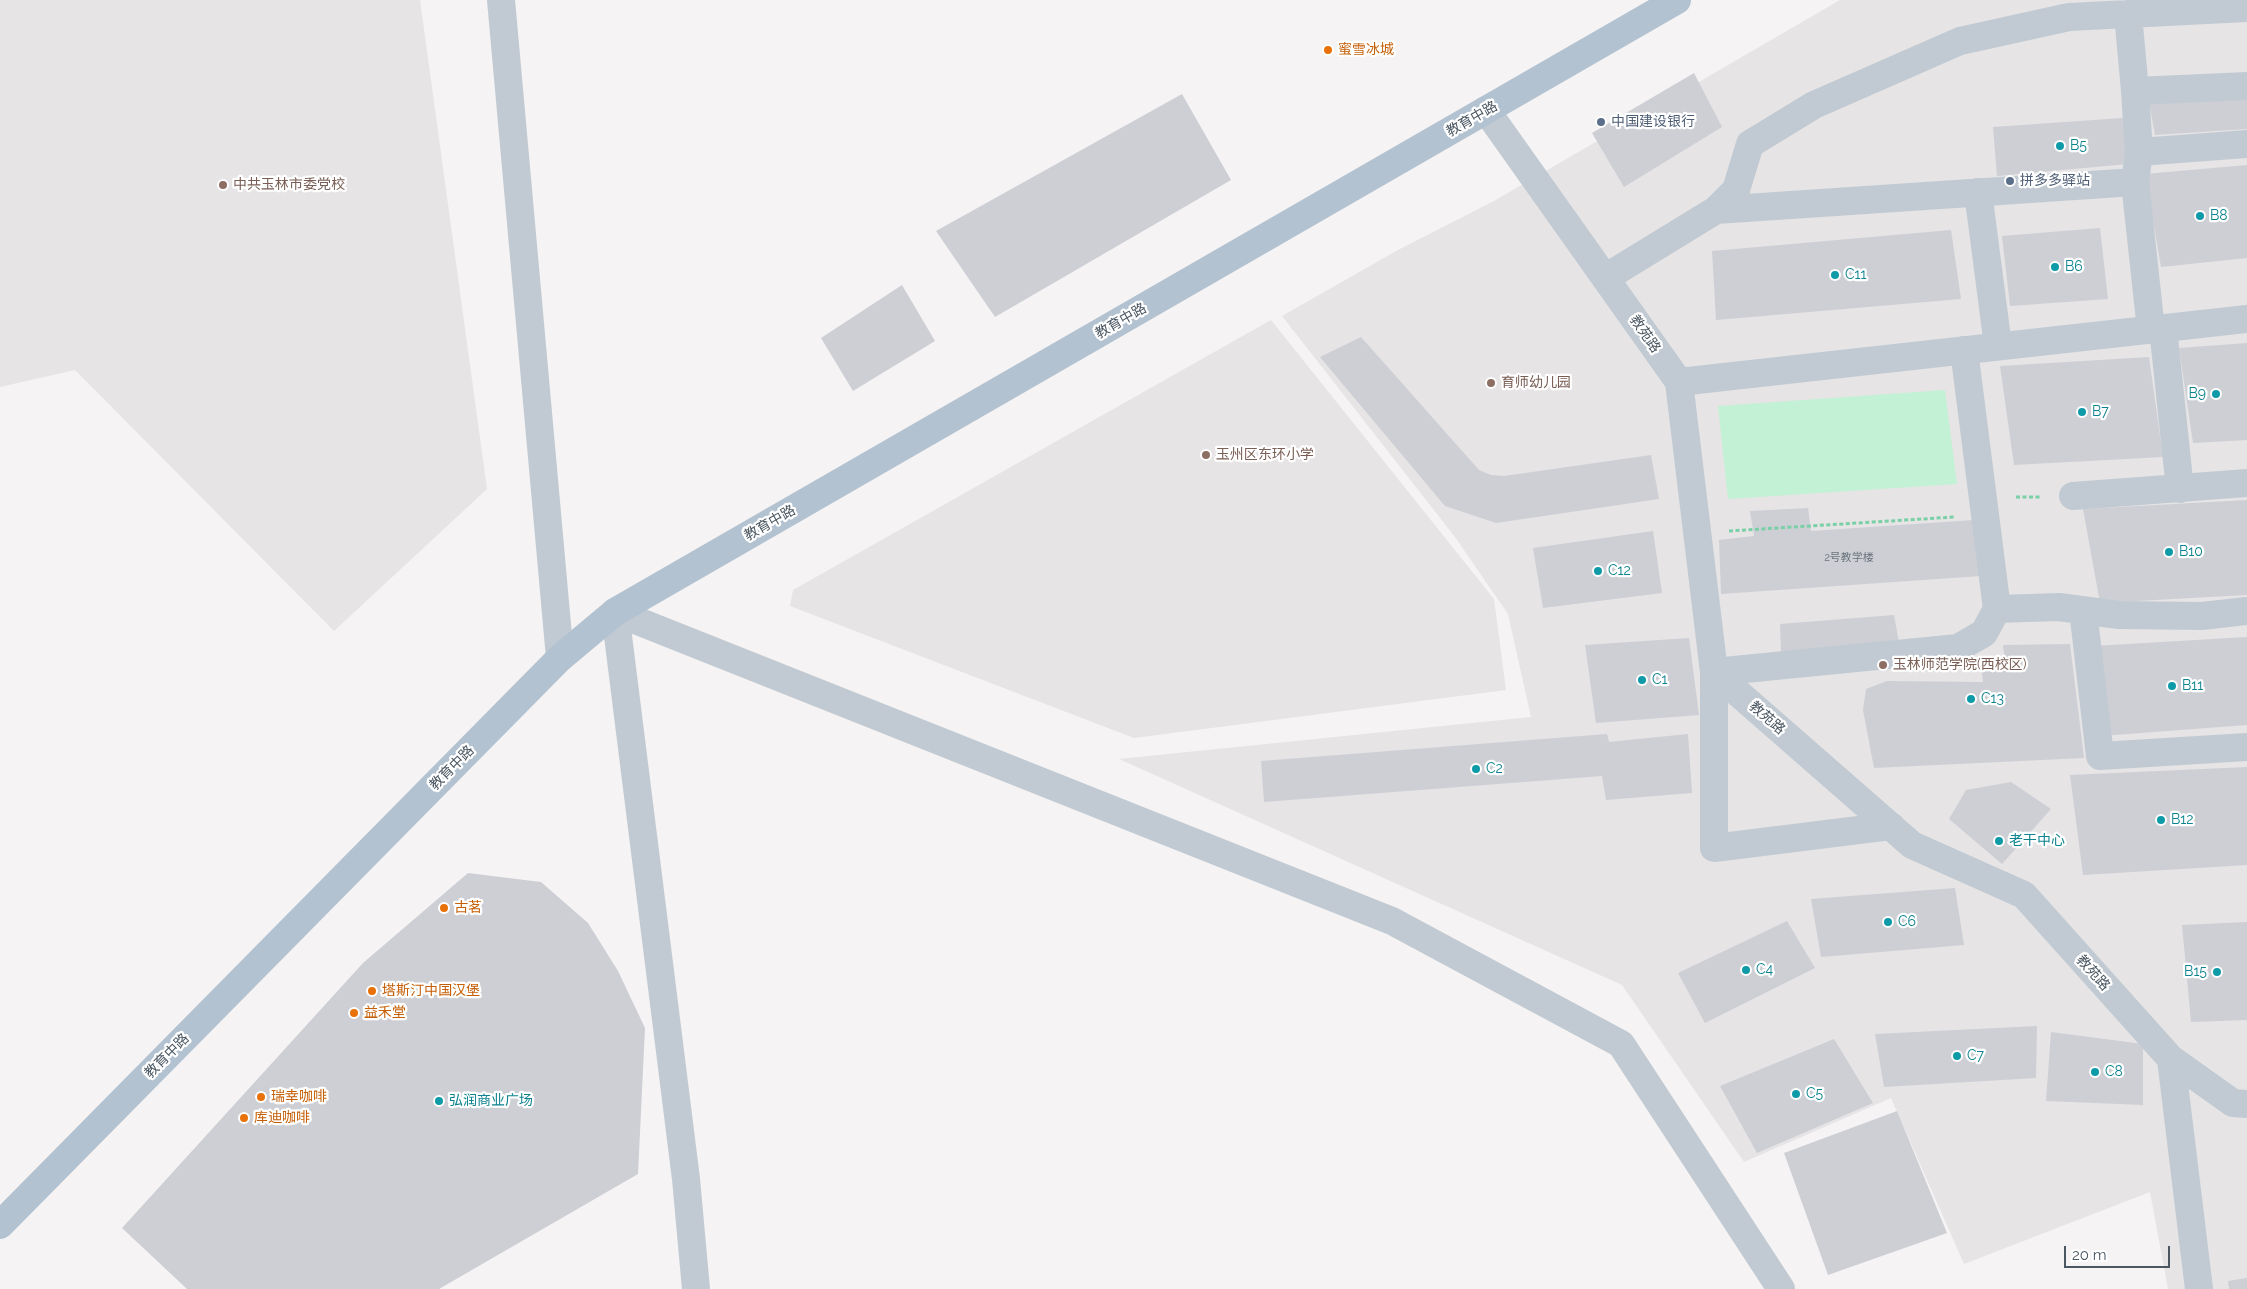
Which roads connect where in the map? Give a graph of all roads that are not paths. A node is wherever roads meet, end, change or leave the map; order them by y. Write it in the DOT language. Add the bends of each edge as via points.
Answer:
graph roads {
  1 [pos="501,0"];
  2 [pos="1678,0"];
  3 [pos="2247,8"];
  4 [pos="2128,14"];
  5 [pos="2247,86"];
  6 [pos="2135,91"];
  7 [pos="1486,110"];
  8 [pos="2247,144"];
  9 [pos="2138,152"];
  10 [pos="2136,182"];
  11 [pos="1978,192"];
  12 [pos="1716,210"];
  13 [pos="1605,278"];
  14 [pos="2247,319"];
  15 [pos="2157,329"];
  16 [pos="1998,346"];
  17 [pos="1964,350"];
  18 [pos="1678,382"];
  19 [pos="2247,483"];
  20 [pos="2180,489"];
  21 [pos="2073,496"];
  22 [pos="1997,609"];
  23 [pos="2083,610"];
  24 [pos="2247,611"];
  25 [pos="615,612"];
  26 [pos="560,658"];
  27 [pos="1714,672"];
  28 [pos="2247,747"];
  29 [pos="1890,826"];
  30 [pos="2171,1059"];
  31 [pos="2240,1104"];
  32 [pos="0,1225"];
  33 [pos="696,1289"];
  34 [pos="1781,1289"];
  35 [pos="2200,1289"];
  1 -- 26 [label="street"];
  2 -- 7 [label="main road, 教育中路"];
  3 -- 4 [label="street"];
  4 -- 6 [label="street"];
  4 -- 12 [label="street" via="2069,17 1960,41 1814,105 1750,144 1736,190"];
  5 -- 6 [label="street"];
  6 -- 9 [label="street"];
  7 -- 13 [label="street, 教苑路"];
  7 -- 25 [label="main road, 教育中路"];
  8 -- 9 [label="street"];
  9 -- 10 [label="street"];
  10 -- 11 [label="street"];
  10 -- 15 [label="street"];
  11 -- 12 [label="street"];
  11 -- 16 [label="street"];
  12 -- 13 [label="street"];
  13 -- 18 [label="street, 教苑路"];
  14 -- 15 [label="street"];
  15 -- 16 [label="street"];
  15 -- 20 [label="street"];
  16 -- 17 [label="street"];
  17 -- 18 [label="street"];
  17 -- 22 [label="street"];
  18 -- 27 [label="street, 教苑路"];
  19 -- 20 [label="street"];
  20 -- 21 [label="street"];
  22 -- 23 [label="street" via="2059,607"];
  22 -- 27 [label="street" via="1984,634 1958,648"];
  23 -- 24 [label="street" via="2119,615 2183,616"];
  23 -- 28 [label="street" via="2100,756"];
  25 -- 26 [label="main road, 教育中路"];
  25 -- 33 [label="street" via="686,1179"];
  25 -- 34 [label="street" via="1392,922 1621,1044"];
  26 -- 32 [label="main road, 教育中路"];
  27 -- 29 [label="street, 教苑路"];
  27 -- 29 [label="street" via="1714,848"];
  29 -- 30 [label="street, 教苑路" via="1912,846 2024,895"];
  30 -- 31 [label="street, 教苑路"];
  30 -- 35 [label="street"];
}
